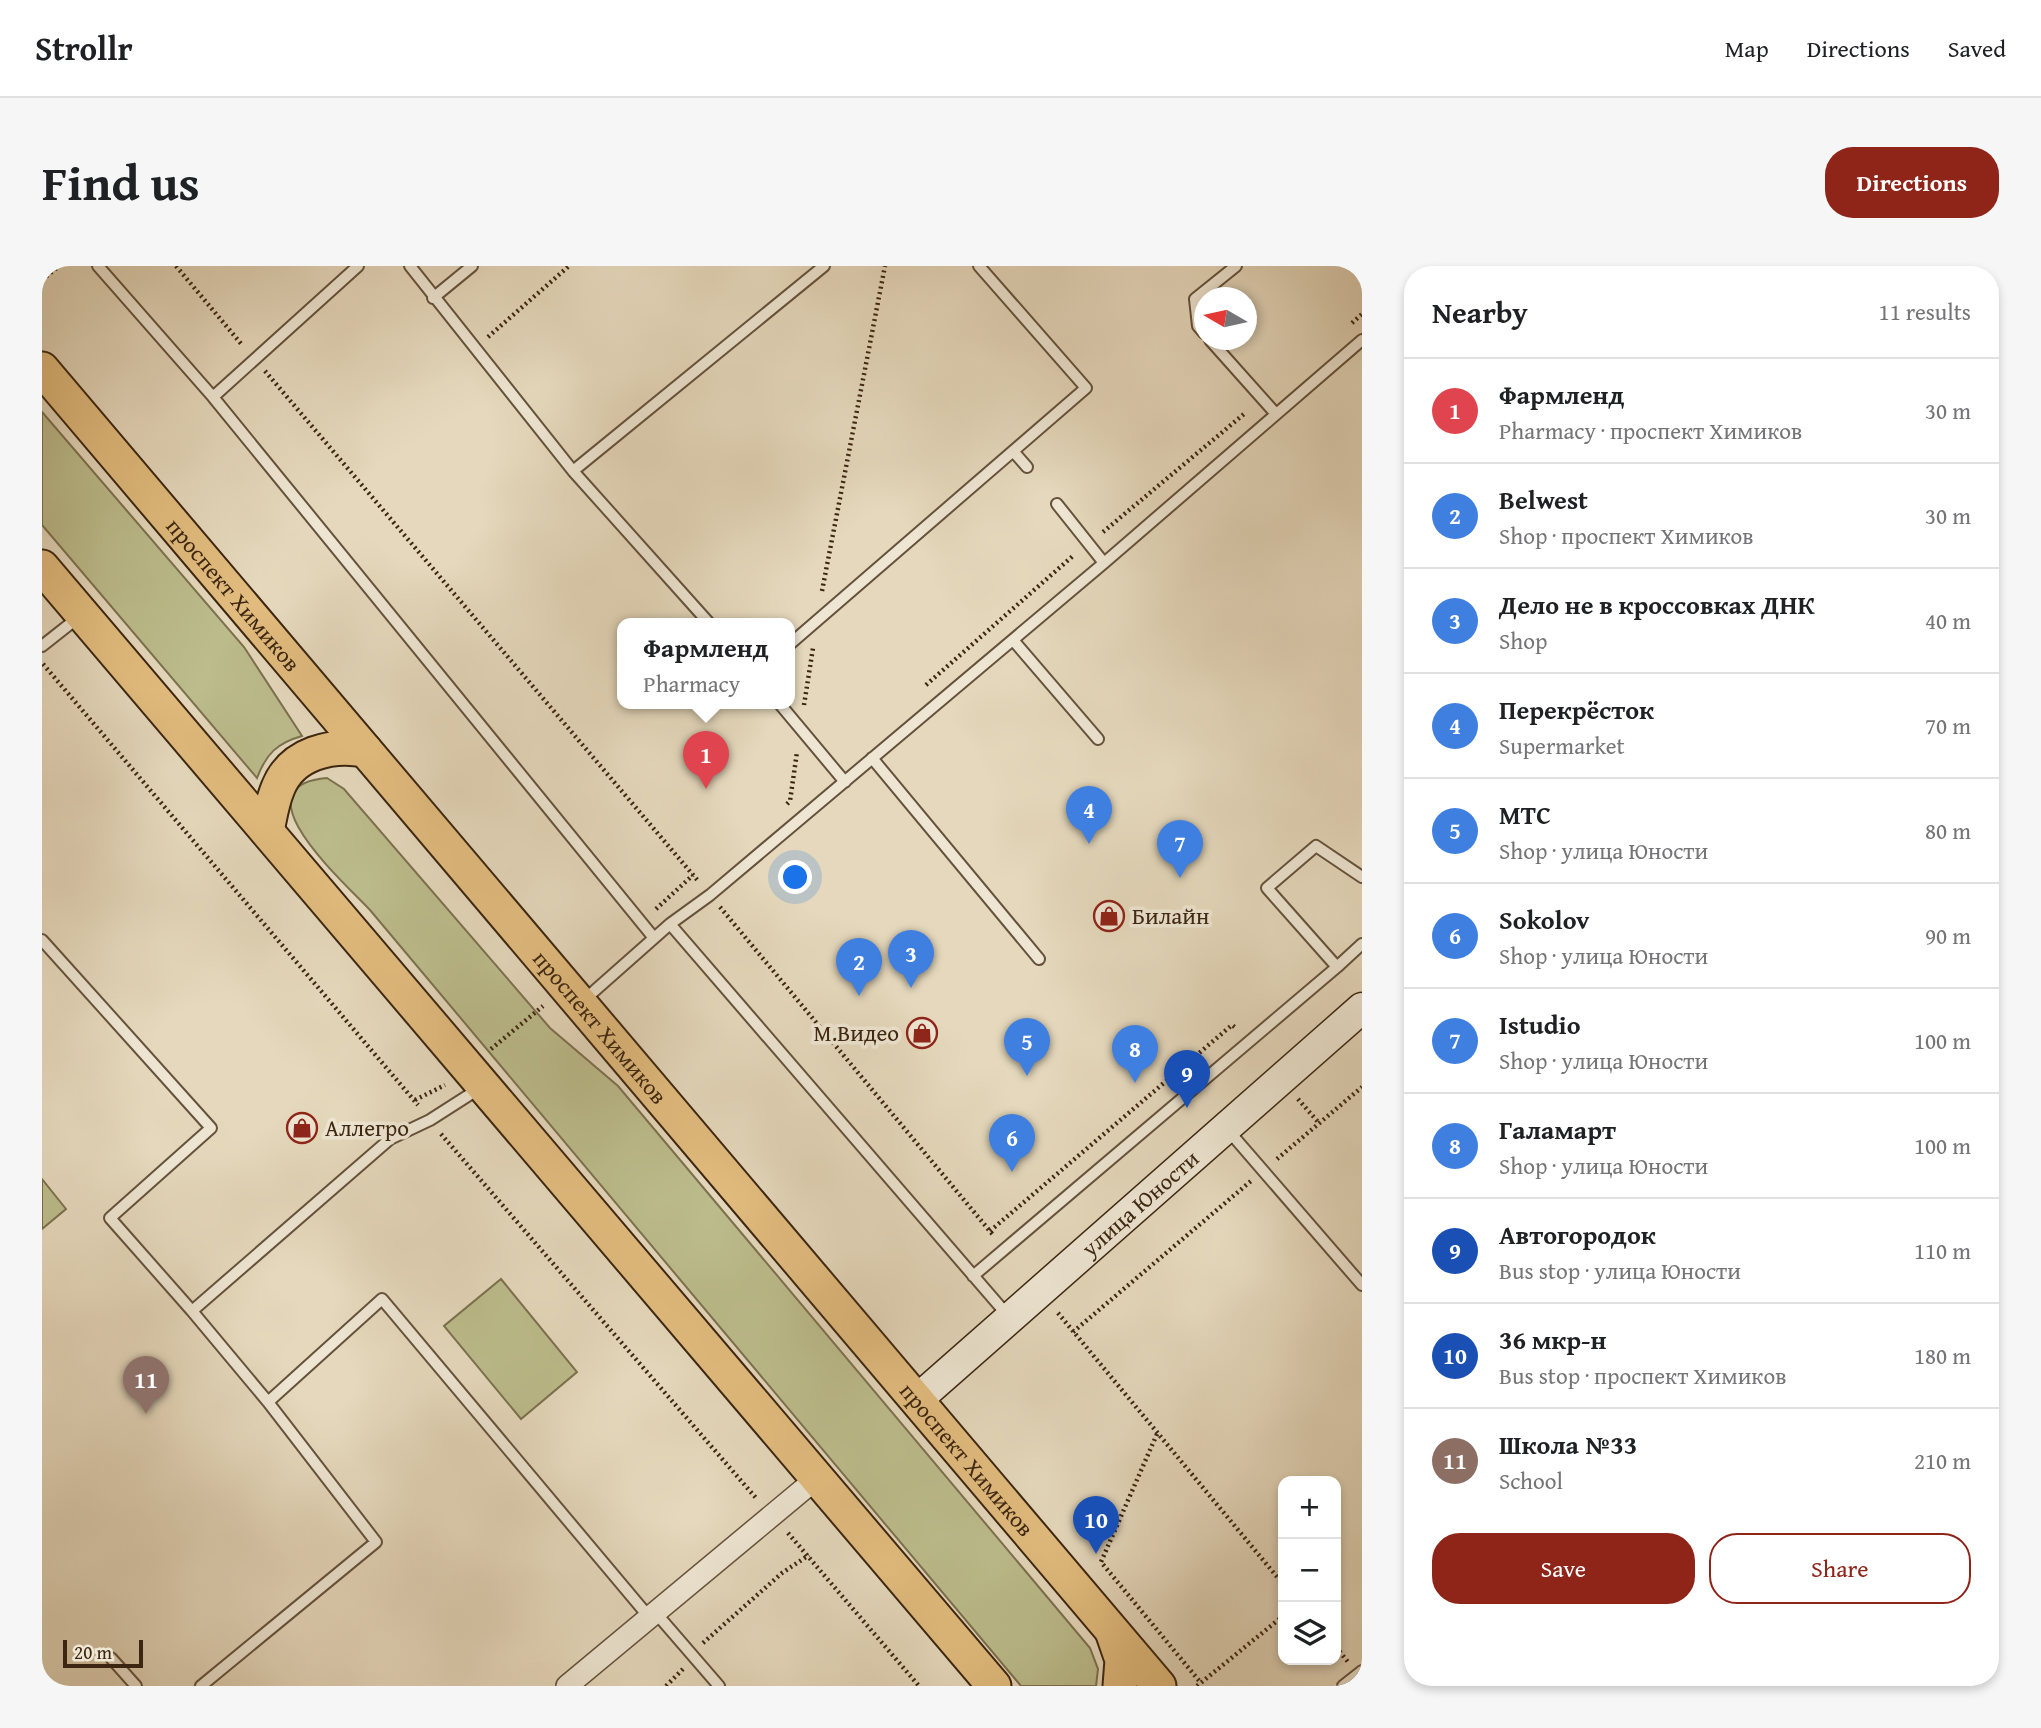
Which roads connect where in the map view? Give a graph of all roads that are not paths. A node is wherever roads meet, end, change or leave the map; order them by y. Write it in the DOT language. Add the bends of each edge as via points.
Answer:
graph roads {
  1 [pos="98,266"];
  2 [pos="358,266"];
  3 [pos="410,266"];
  4 [pos="472,266"];
  5 [pos="824,266"];
  6 [pos="979,266"];
  7 [pos="1236,266"];
  8 [pos="1210,287"];
  9 [pos="433,298"];
  10 [pos="1362,340"];
  11 [pos="1219,350"];
  12 [pos="42,369"];
  13 [pos="214,397"];
  14 [pos="1276,414"];
  15 [pos="1013,451"];
  16 [pos="1027,467"];
  17 [pos="573,471"];
  18 [pos="1057,504"];
  19 [pos="1104,563"];
  20 [pos="42,567"];
  21 [pos="82,614"];
  22 [pos="705,618"];
  23 [pos="795,639"];
  24 [pos="1013,640"];
  25 [pos="42,646"];
  26 [pos="784,709"];
  27 [pos="1098,739"];
  28 [pos="365,750"];
  29 [pos="872,758"];
  30 [pos="845,782"];
  31 [pos="267,831"];
  32 [pos="1362,877"];
  33 [pos="670,924"];
  34 [pos="654,938"];
  35 [pos="42,940"];
  36 [pos="1362,944"];
  37 [pos="1039,959"];
  38 [pos="1337,967"];
  39 [pos="580,1003"];
  40 [pos="1359,1018"];
  41 [pos="483,1086"];
  42 [pos="1225,1127"];
  43 [pos="973,1276"];
  44 [pos="1362,1285"];
  45 [pos="192,1311"];
  46 [pos="1010,1318"];
  47 [pos="918,1399"];
  48 [pos="268,1402"];
  49 [pos="817,1478"];
  50 [pos="652,1615"];
  51 [pos="1108,1626"];
  52 [pos="111,1658"];
  53 [pos="1362,1671"];
  54 [pos="136,1686"];
  55 [pos="201,1686"];
  56 [pos="567,1686"];
  57 [pos="719,1686"];
  58 [pos="994,1686"];
  59 [pos="1120,1686"];
  60 [pos="1159,1686"];
  61 [pos="1343,1686"];
  1 -- 13 [label="lane"];
  2 -- 13 [label="lane"];
  3 -- 9 [label="lane"];
  4 -- 9 [label="lane"];
  5 -- 17 [label="lane"];
  6 -- 15 [label="lane" via="1086,388"];
  7 -- 8 [label="lane"];
  9 -- 17 [label="lane"];
  10 -- 14 [label="lane"];
  11 -- 14 [label="lane"];
  12 -- 28 [label="main road, проспект Химиков"];
  13 -- 34 [label="lane"];
  14 -- 19 [label="lane"];
  15 -- 16 [label="lane"];
  15 -- 23 [label="lane"];
  17 -- 22 [label="lane"];
  18 -- 19 [label="lane"];
  19 -- 24 [label="lane"];
  20 -- 21 [label="main road"];
  21 -- 25 [label="lane"];
  21 -- 31 [label="main road"];
  24 -- 27 [label="lane"];
  24 -- 29 [label="lane"];
  26 -- 30 [label="lane"];
  28 -- 31 [label="main road" via="336,746 309,755 291,768 278,788"];
  28 -- 39 [label="main road, проспект Химиков"];
  29 -- 30 [label="lane"];
  29 -- 37 [label="lane"];
  30 -- 33 [label="lane"];
  31 -- 41 [label="main road"];
  32 -- 38 [label="lane" via="1316,846 1267,888"];
  33 -- 34 [label="lane"];
  33 -- 43 [label="lane"];
  34 -- 39 [label="lane"];
  35 -- 45 [label="lane" via="211,1128 110,1217"];
  36 -- 38 [label="lane"];
  38 -- 43 [label="lane"];
  39 -- 47 [label="main road, проспект Химиков"];
  40 -- 42 [label="street, улица Юности"];
  41 -- 45 [label="lane" via="390,1139"];
  41 -- 49 [label="main road"];
  42 -- 44 [label="lane"];
  42 -- 46 [label="street, улица Юности"];
  43 -- 46 [label="lane"];
  45 -- 48 [label="lane"];
  46 -- 47 [label="street, улица Юности"];
  47 -- 51 [label="main road, проспект Химиков"];
  48 -- 50 [label="lane" via="382,1299"];
  48 -- 55 [label="lane" via="376,1542"];
  49 -- 50 [label="street"];
  49 -- 58 [label="main road"];
  50 -- 56 [label="street"];
  50 -- 57 [label="lane"];
  51 -- 59 [label="main road" via="1122,1660"];
  51 -- 60 [label="main road, проспект Химиков"];
  52 -- 54 [label="lane"];
  53 -- 61 [label="lane"];
}
